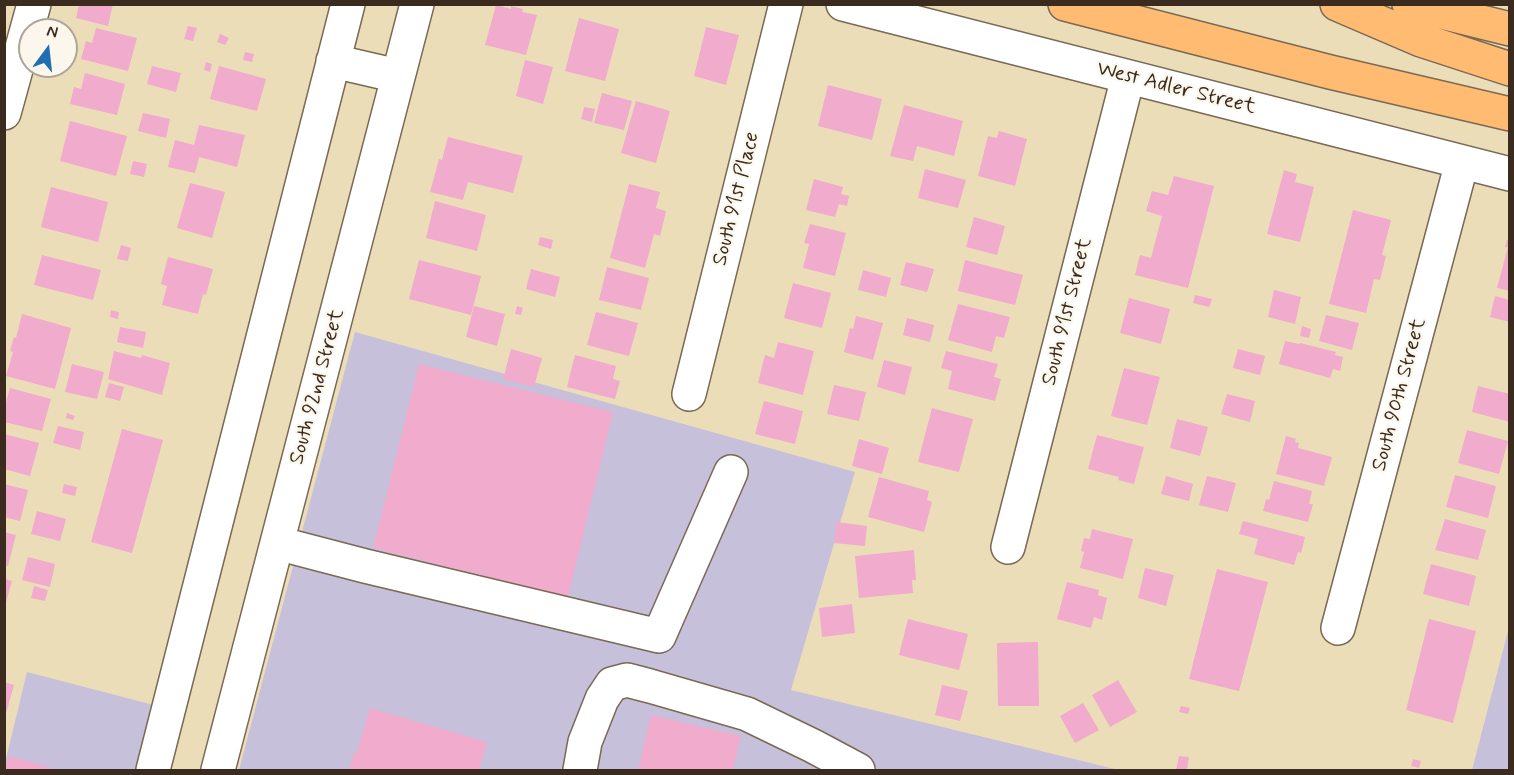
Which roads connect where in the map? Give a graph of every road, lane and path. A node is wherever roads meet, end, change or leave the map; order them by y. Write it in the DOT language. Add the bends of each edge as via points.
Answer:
graph roads {
  1 [pos="34,4"];
  2 [pos="348,4"];
  3 [pos="417,4"];
  4 [pos="786,4"];
  5 [pos="843,4"];
  6 [pos="1065,4"];
  7 [pos="1337,4"];
  8 [pos="1409,4"];
  9 [pos="1509,28"];
  10 [pos="333,61"];
  11 [pos="1509,69"];
  12 [pos="398,76"];
  13 [pos="1128,77"];
  14 [pos="4,113"];
  15 [pos="1509,114"];
  16 [pos="1462,162"];
  17 [pos="1509,174"];
  18 [pos="689,394"];
  19 [pos="731,472"];
  20 [pos="277,543"];
  21 [pos="1008,547"];
  22 [pos="1338,628"];
  23 [pos="153,771"];
  24 [pos="218,771"];
  25 [pos="580,771"];
  26 [pos="858,771"];
  1 -- 14 [label="street"];
  2 -- 10 [label="street"];
  3 -- 12 [label="street, South 92nd Street"];
  4 -- 18 [label="street, South 91st Place"];
  5 -- 13 [label="street, West Adler Street"];
  6 -- 15 [label="highway"];
  7 -- 11 [label="highway" via="1421,40"];
  8 -- 9 [label="highway"];
  10 -- 12 [label="street"];
  10 -- 23 [label="street"];
  12 -- 20 [label="street, South 92nd Street"];
  13 -- 16 [label="street, West Adler Street"];
  13 -- 21 [label="street, South 91st Street"];
  16 -- 17 [label="street, West Adler Street"];
  16 -- 22 [label="street, South 90th Street"];
  19 -- 20 [label="street" via="659,636"];
  20 -- 24 [label="street, South 92nd Street"];
  25 -- 26 [label="street" via="585,742 602,699 612,684 627,680 747,714"];
}
